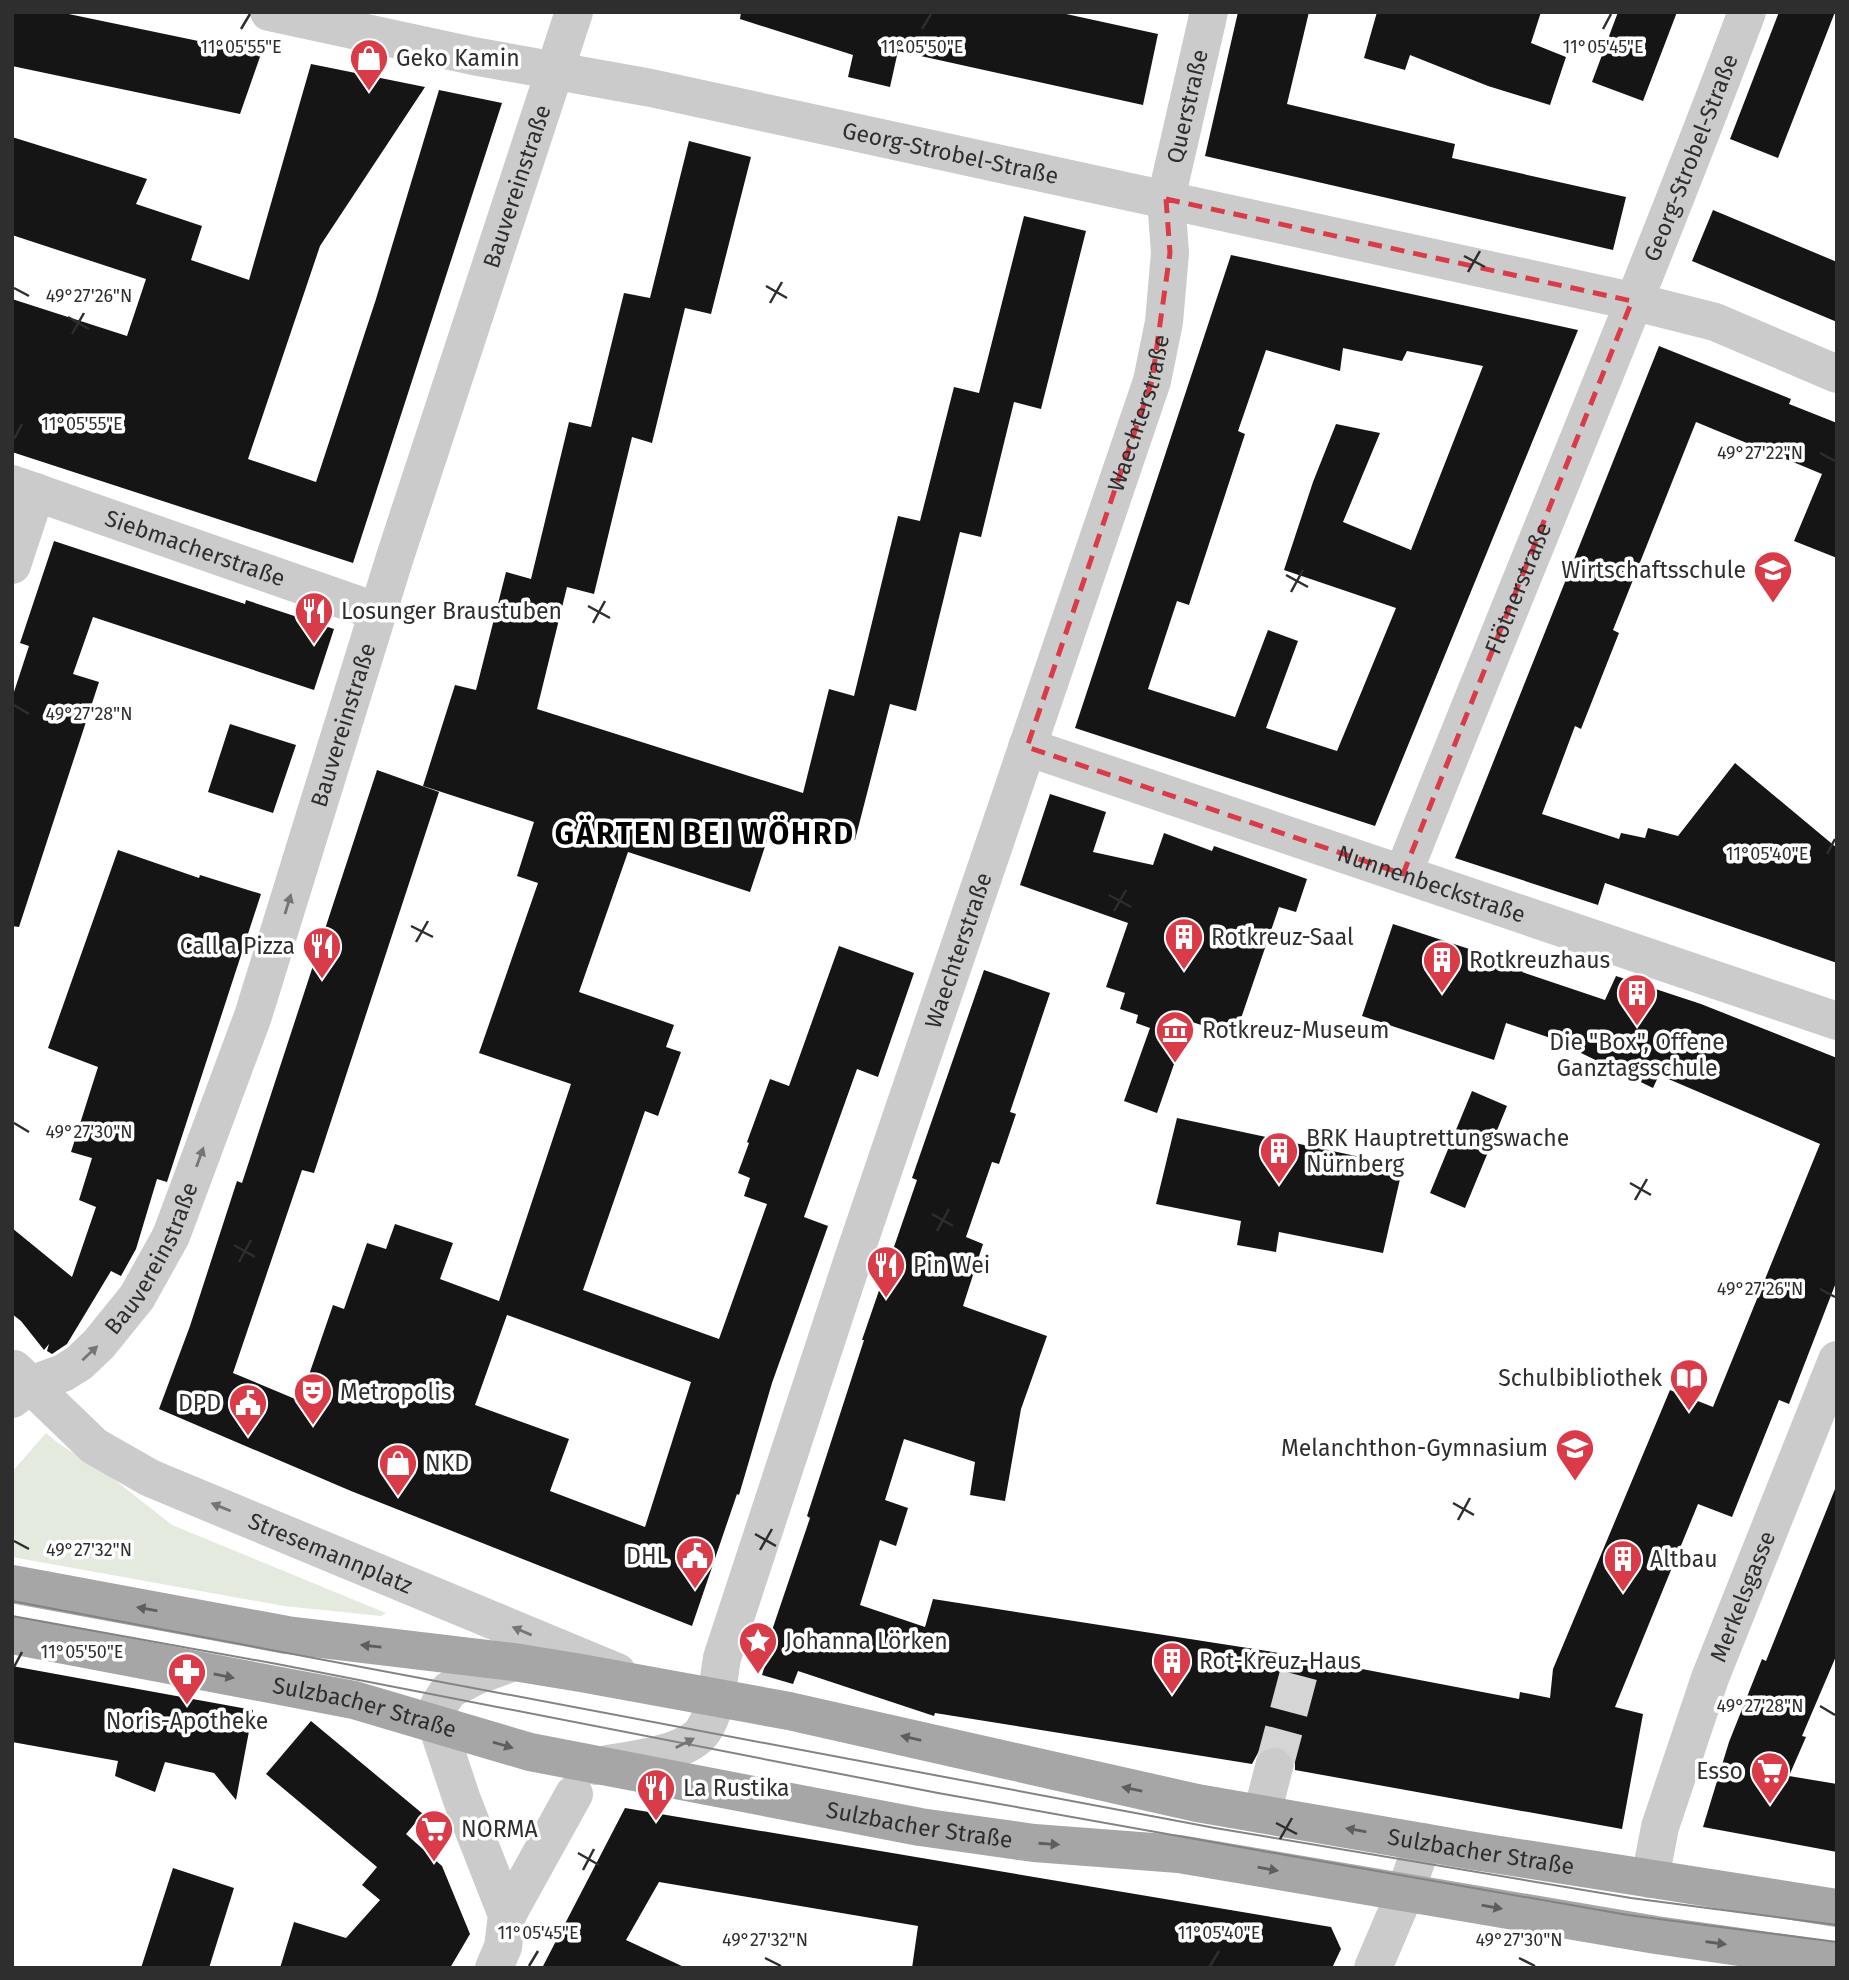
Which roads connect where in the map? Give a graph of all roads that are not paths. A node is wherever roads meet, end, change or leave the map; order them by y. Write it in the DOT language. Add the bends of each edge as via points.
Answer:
graph roads {
  1 [pos="269,12"];
  2 [pos="574,12"];
  3 [pos="1209,12"];
  4 [pos="1747,12"];
  5 [pos="554,71"];
  6 [pos="1166,199"];
  7 [pos="1632,301"];
  8 [pos="1837,374"];
  9 [pos="24,488"];
  10 [pos="12,565"];
  11 [pos="378,612"];
  12 [pos="1027,747"];
  13 [pos="1403,874"];
  14 [pos="1837,1021"];
  15 [pos="1837,1360"];
  16 [pos="18,1384"];
  17 [pos="12,1584"];
  18 [pos="12,1635"];
  19 [pos="514,1662"];
  20 [pos="652,1687"];
  21 [pos="715,1697"];
  22 [pos="437,1725"];
  23 [pos="1274,1767"];
  24 [pos="585,1780"];
  25 [pos="1262,1814"];
  26 [pos="1423,1842"];
  27 [pos="1650,1879"];
  28 [pos="1405,1893"];
  29 [pos="1837,1908"];
  30 [pos="507,1915"];
  31 [pos="1837,1961"];
  32 [pos="495,1968"];
  33 [pos="1373,1968"];
  1 -- 5 [label="street, Georg-Strobel-Straße"];
  2 -- 5 [label="street, Bauvereinstraße"];
  3 -- 6 [label="street, Querstraße"];
  4 -- 7 [label="street, Georg-Strobel-Straße"];
  5 -- 6 [label="street, Georg-Strobel-Straße"];
  5 -- 11 [label="street, Bauvereinstraße"];
  6 -- 7 [label="street, Georg-Strobel-Straße"];
  6 -- 12 [label="street, Waechterstraße" via="1170,253 1164,322 1152,381"];
  7 -- 8 [label="street, Georg-Strobel-Straße" via="1715,322"];
  7 -- 13 [label="street, Flötnerstraße"];
  9 -- 10 [label="street"];
  9 -- 11 [label="street, Siebmacherstraße"];
  16 -- 11 [label="street, Bauvereinstraße, one-way" via="62,1373 99,1344 137,1297 171,1236 253,1016"];
  12 -- 13 [label="street, Nunnenbeckstraße"];
  12 -- 21 [label="street, Waechterstraße" via="822,1352 722,1658"];
  13 -- 14 [label="street, Nunnenbeckstraße"];
  15 -- 27 [label="street, Merkelsgasse" via="1710,1678 1660,1827"];
  20 -- 16 [label="street, Stresemannplatz, one-way" via="150,1478 94,1446"];
  19 -- 17 [label="main road, Sulzbacher Straße, one-way" via="287,1635"];
  18 -- 22 [label="main road, Sulzbacher Straße, one-way" via="354,1700"];
  19 -- 20 [label="main road, Sulzbacher Straße"];
  19 -- 22 [label="street" via="449,1690 439,1705"];
  20 -- 21 [label="main road, Sulzbacher Straße"];
  24 -- 21 [label="street, Waechterstraße, one-way" via="688,1745 702,1731"];
  25 -- 21 [label="main road, Sulzbacher Straße, one-way"];
  22 -- 24 [label="main road, Sulzbacher Straße, one-way" via="530,1752"];
  22 -- 30 [label="street"];
  23 -- 25 [label="street"];
  24 -- 28 [label="main road, Sulzbacher Straße, one-way" via="1034,1843 1179,1854"];
  24 -- 30 [label="street"];
  26 -- 25 [label="main road, Sulzbacher Straße, one-way"];
  26 -- 27 [label="main road, Sulzbacher Straße"];
  26 -- 28 [label="street"];
  27 -- 29 [label="main road, Sulzbacher Straße"];
  28 -- 31 [label="main road, Sulzbacher Straße, one-way"];
  28 -- 33 [label="street"];
  30 -- 32 [label="street"];
}
